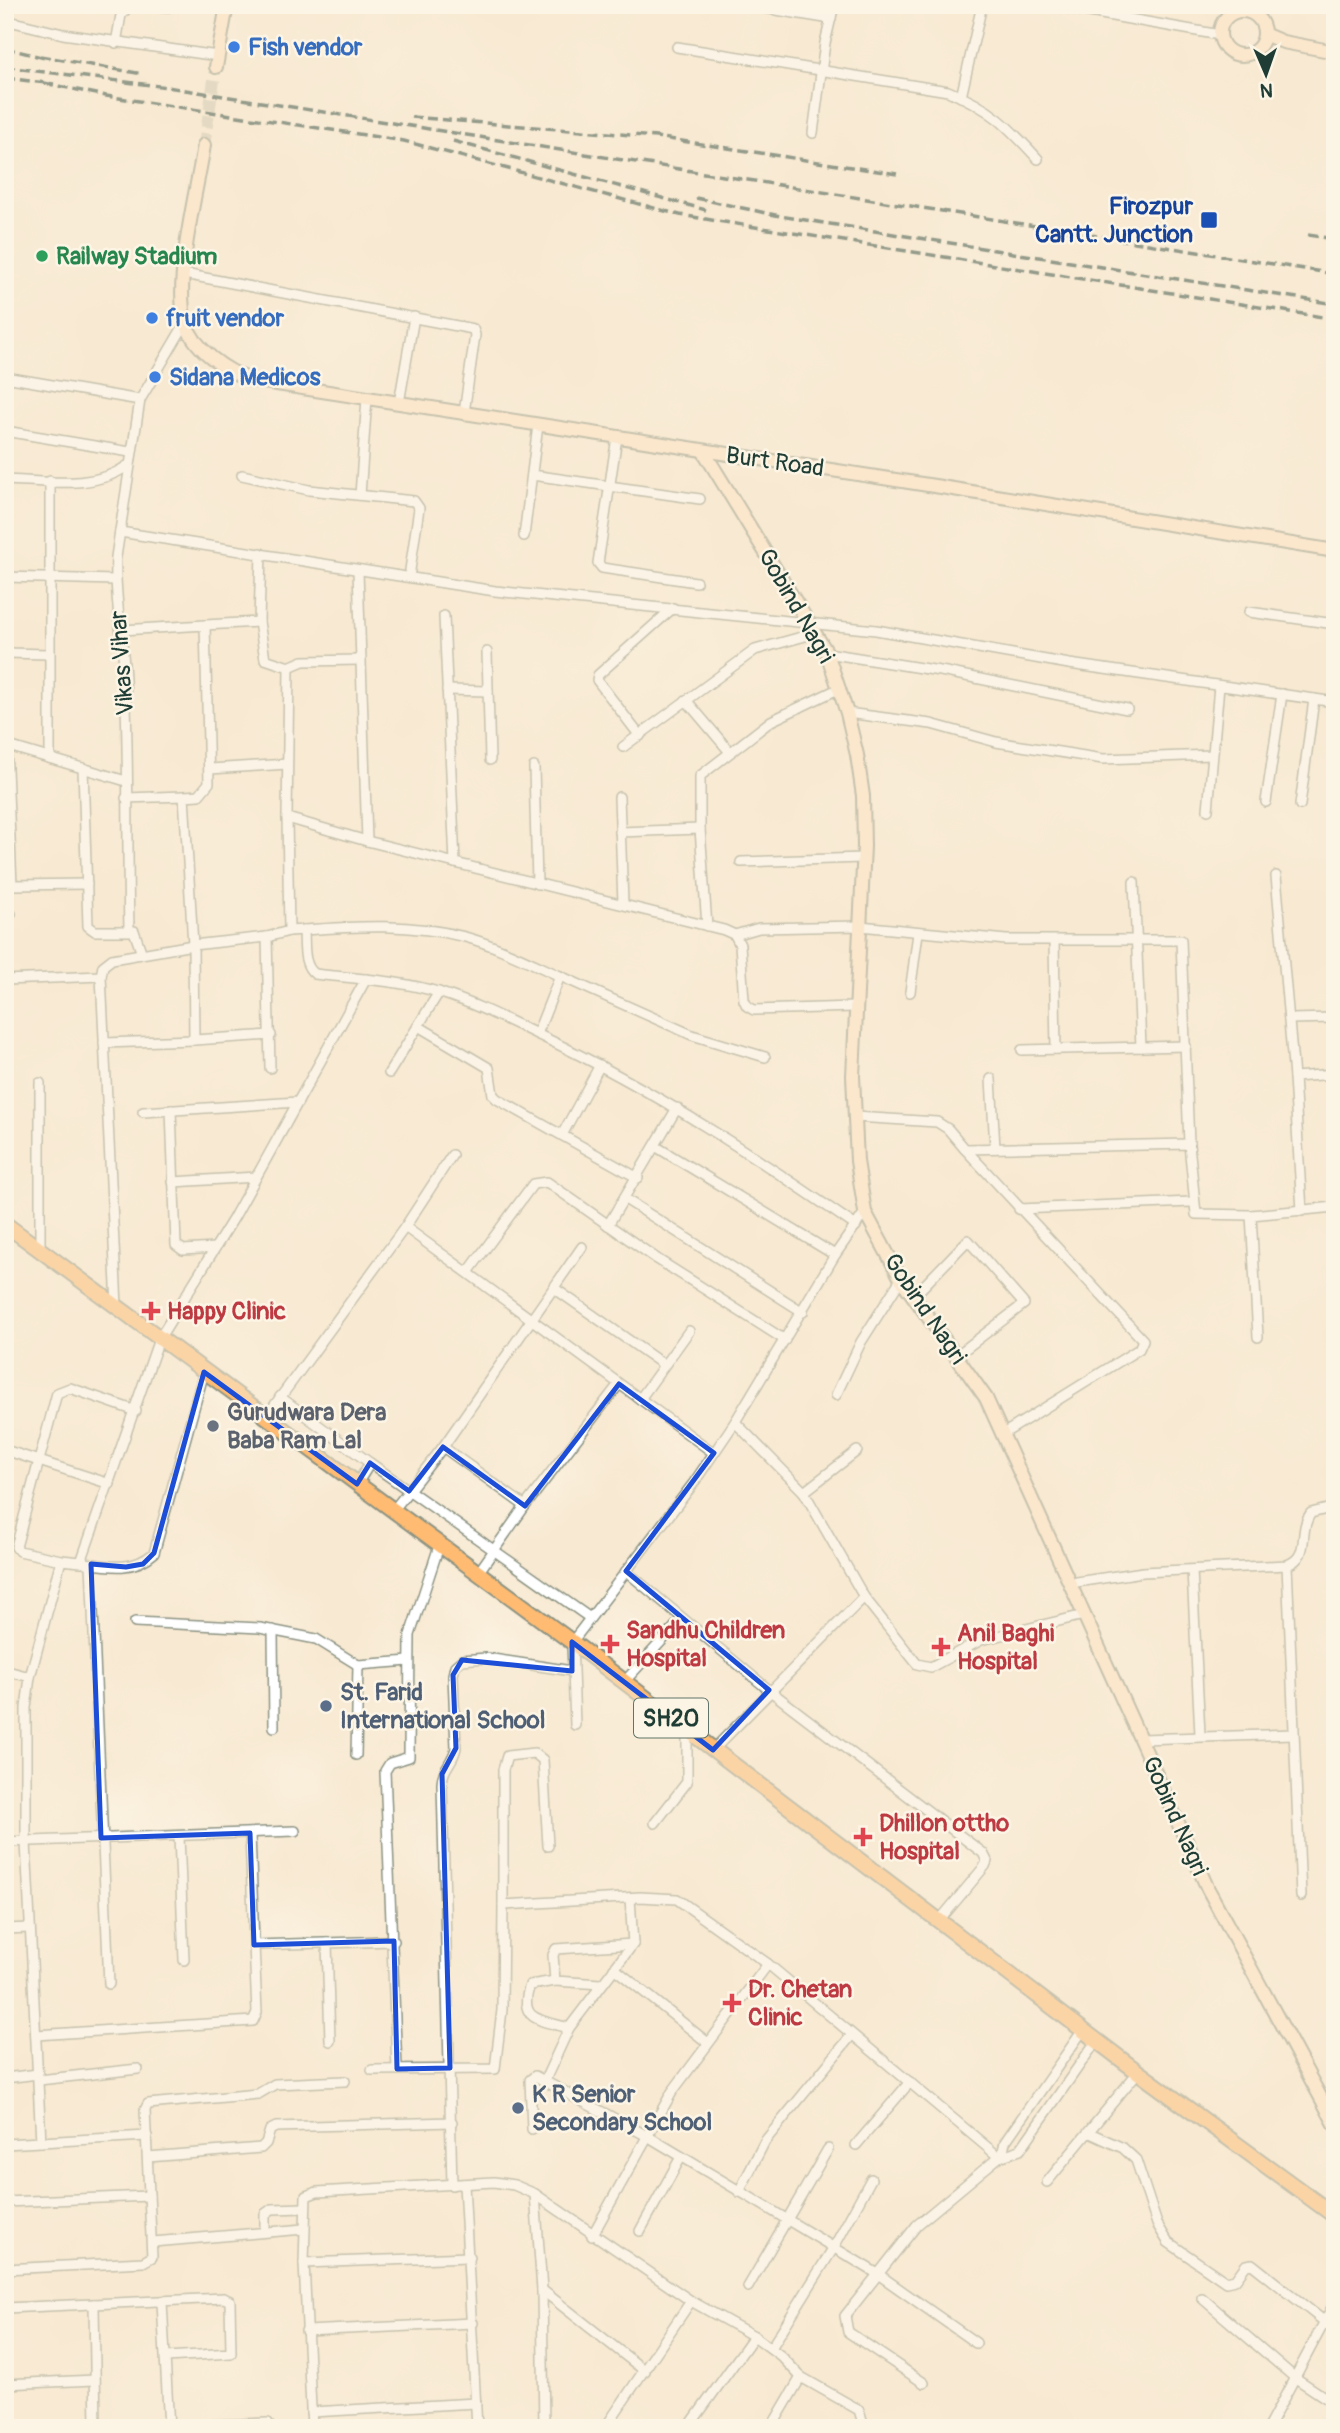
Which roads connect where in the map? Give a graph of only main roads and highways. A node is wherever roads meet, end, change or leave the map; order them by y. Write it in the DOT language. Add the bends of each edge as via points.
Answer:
graph roads {
  1 [pos="5,1224"];
  2 [pos="1335,2217"];
  1 -- 2 [label="main road, SH20" via="572,1642"];
}
